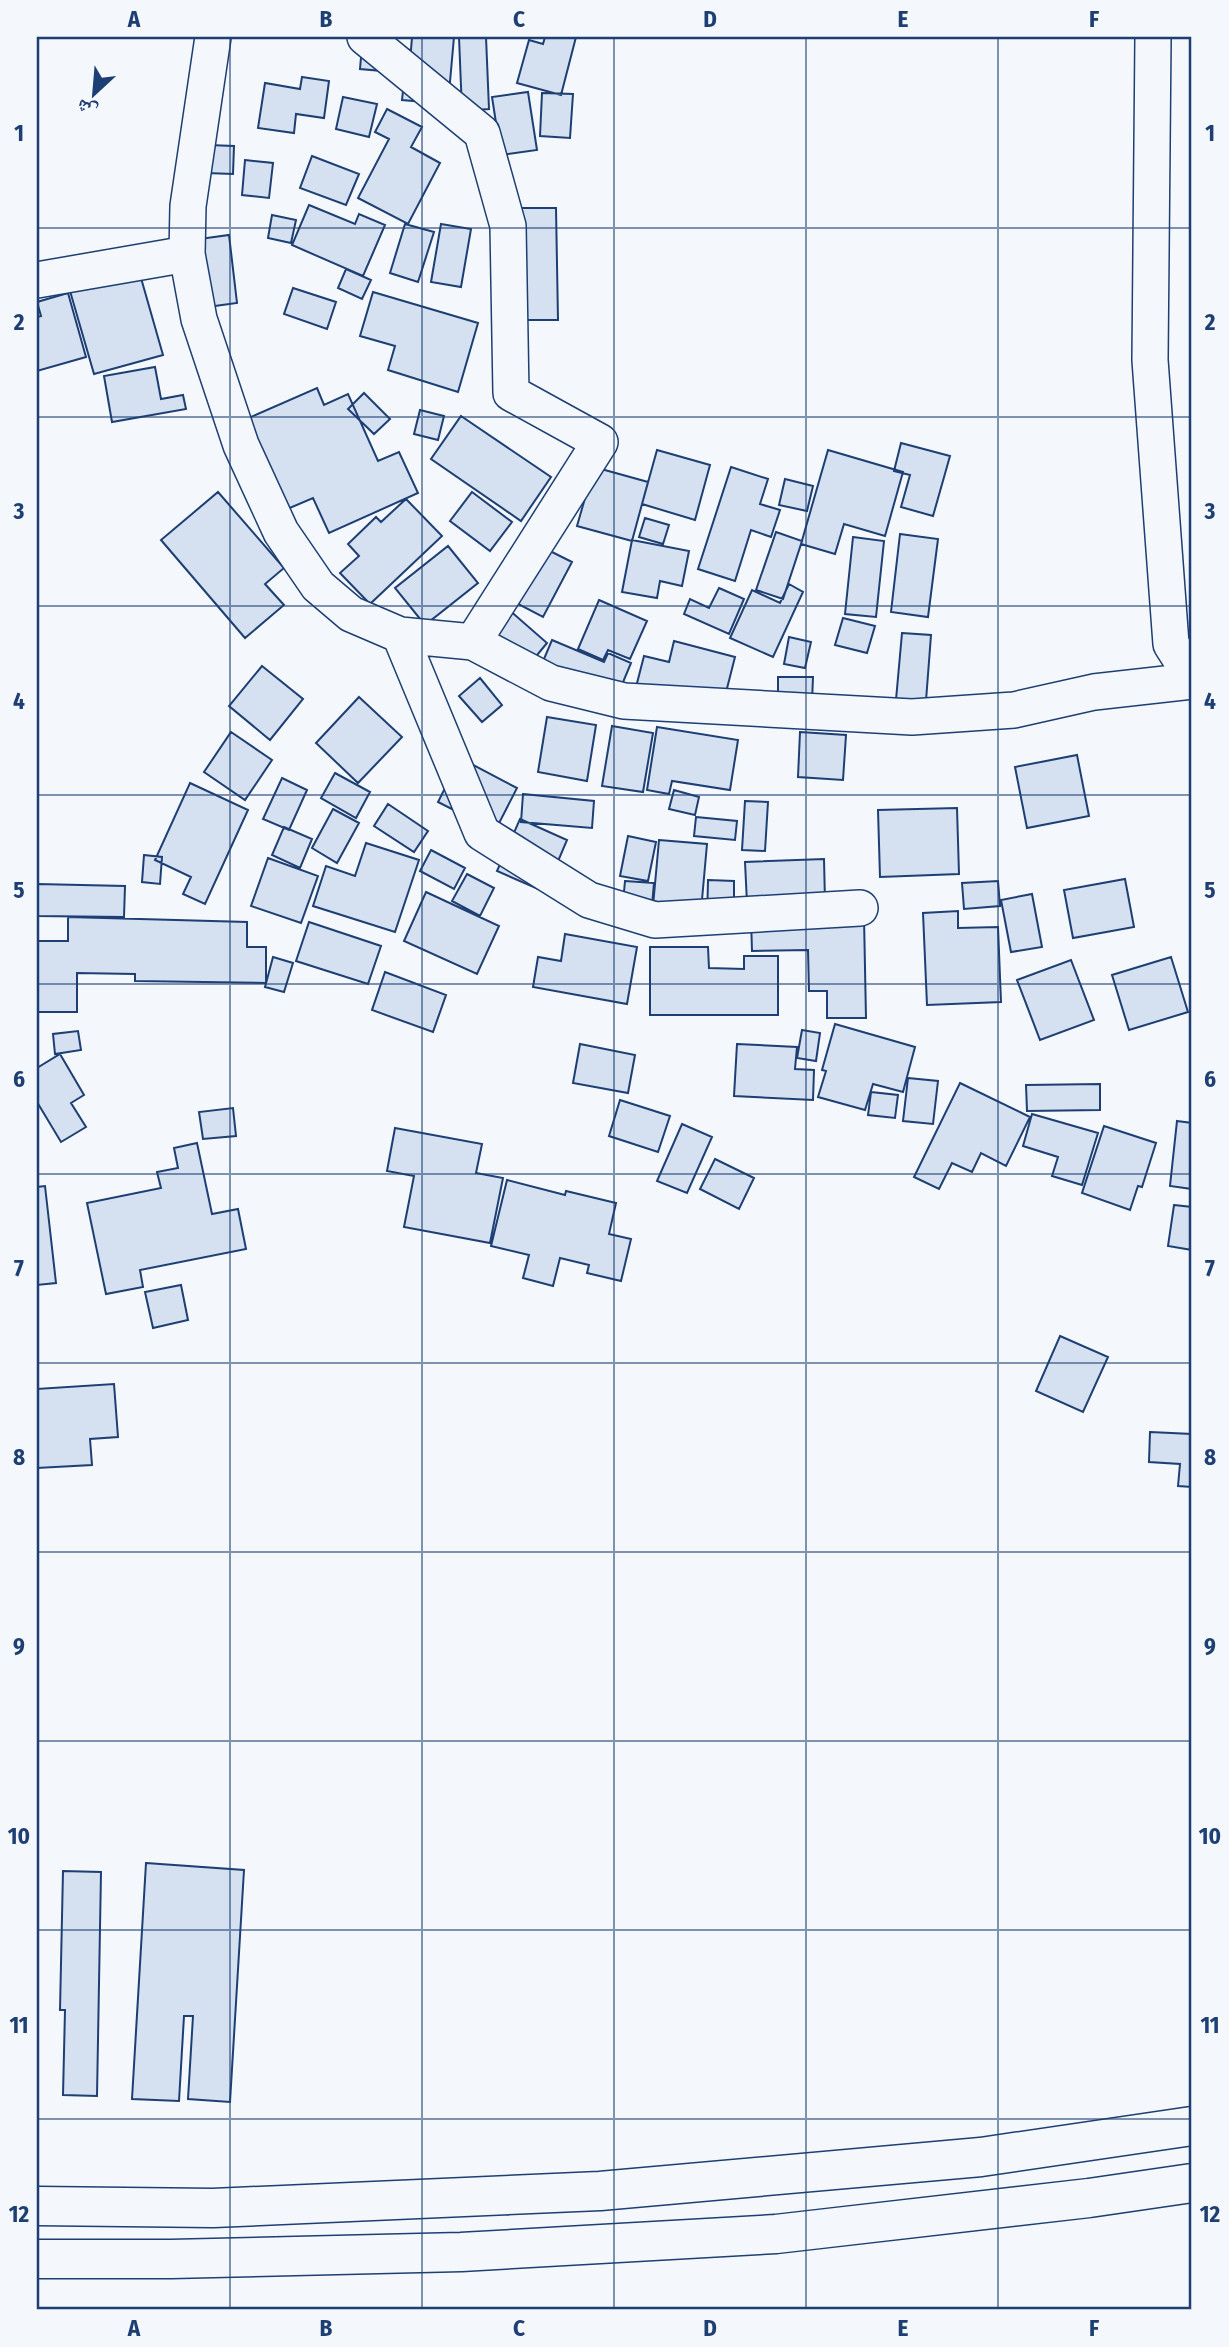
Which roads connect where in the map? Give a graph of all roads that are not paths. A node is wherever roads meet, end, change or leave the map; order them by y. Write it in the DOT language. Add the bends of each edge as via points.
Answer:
graph roads {
  1 [pos="213,37"];
  2 [pos="365,37"];
  3 [pos="1153,37"];
  4 [pos="187,254"];
  5 [pos="37,280"];
  6 [pos="400,635"];
  7 [pos="473,642"];
  8 [pos="1192,679"];
  9 [pos="860,908"];
  10 [pos="1192,2126"];
  11 [pos="1192,2183"];
  12 [pos="37,2206"];
  13 [pos="37,2259"];
  1 -- 4 [label="street" via="188,206"];
  2 -- 7 [label="street" via="482,133 508,226 511,393 600,442"];
  3 -- 8 [label="street" via="1150,360 1171,644"];
  4 -- 5 [label="street"];
  4 -- 6 [label="street" via="199,319 241,445 281,532 318,586 351,614"];
  6 -- 7 [label="street"];
  6 -- 9 [label="street" via="482,833 589,900 655,920"];
  7 -- 8 [label="street" via="551,682 624,701 789,712 912,717 1014,710 1094,692"];
  10 -- 12 [label="highway" via="981,2157 600,2191 213,2208"];
  11 -- 13 [label="highway" via="776,2235 461,2252"];
}
